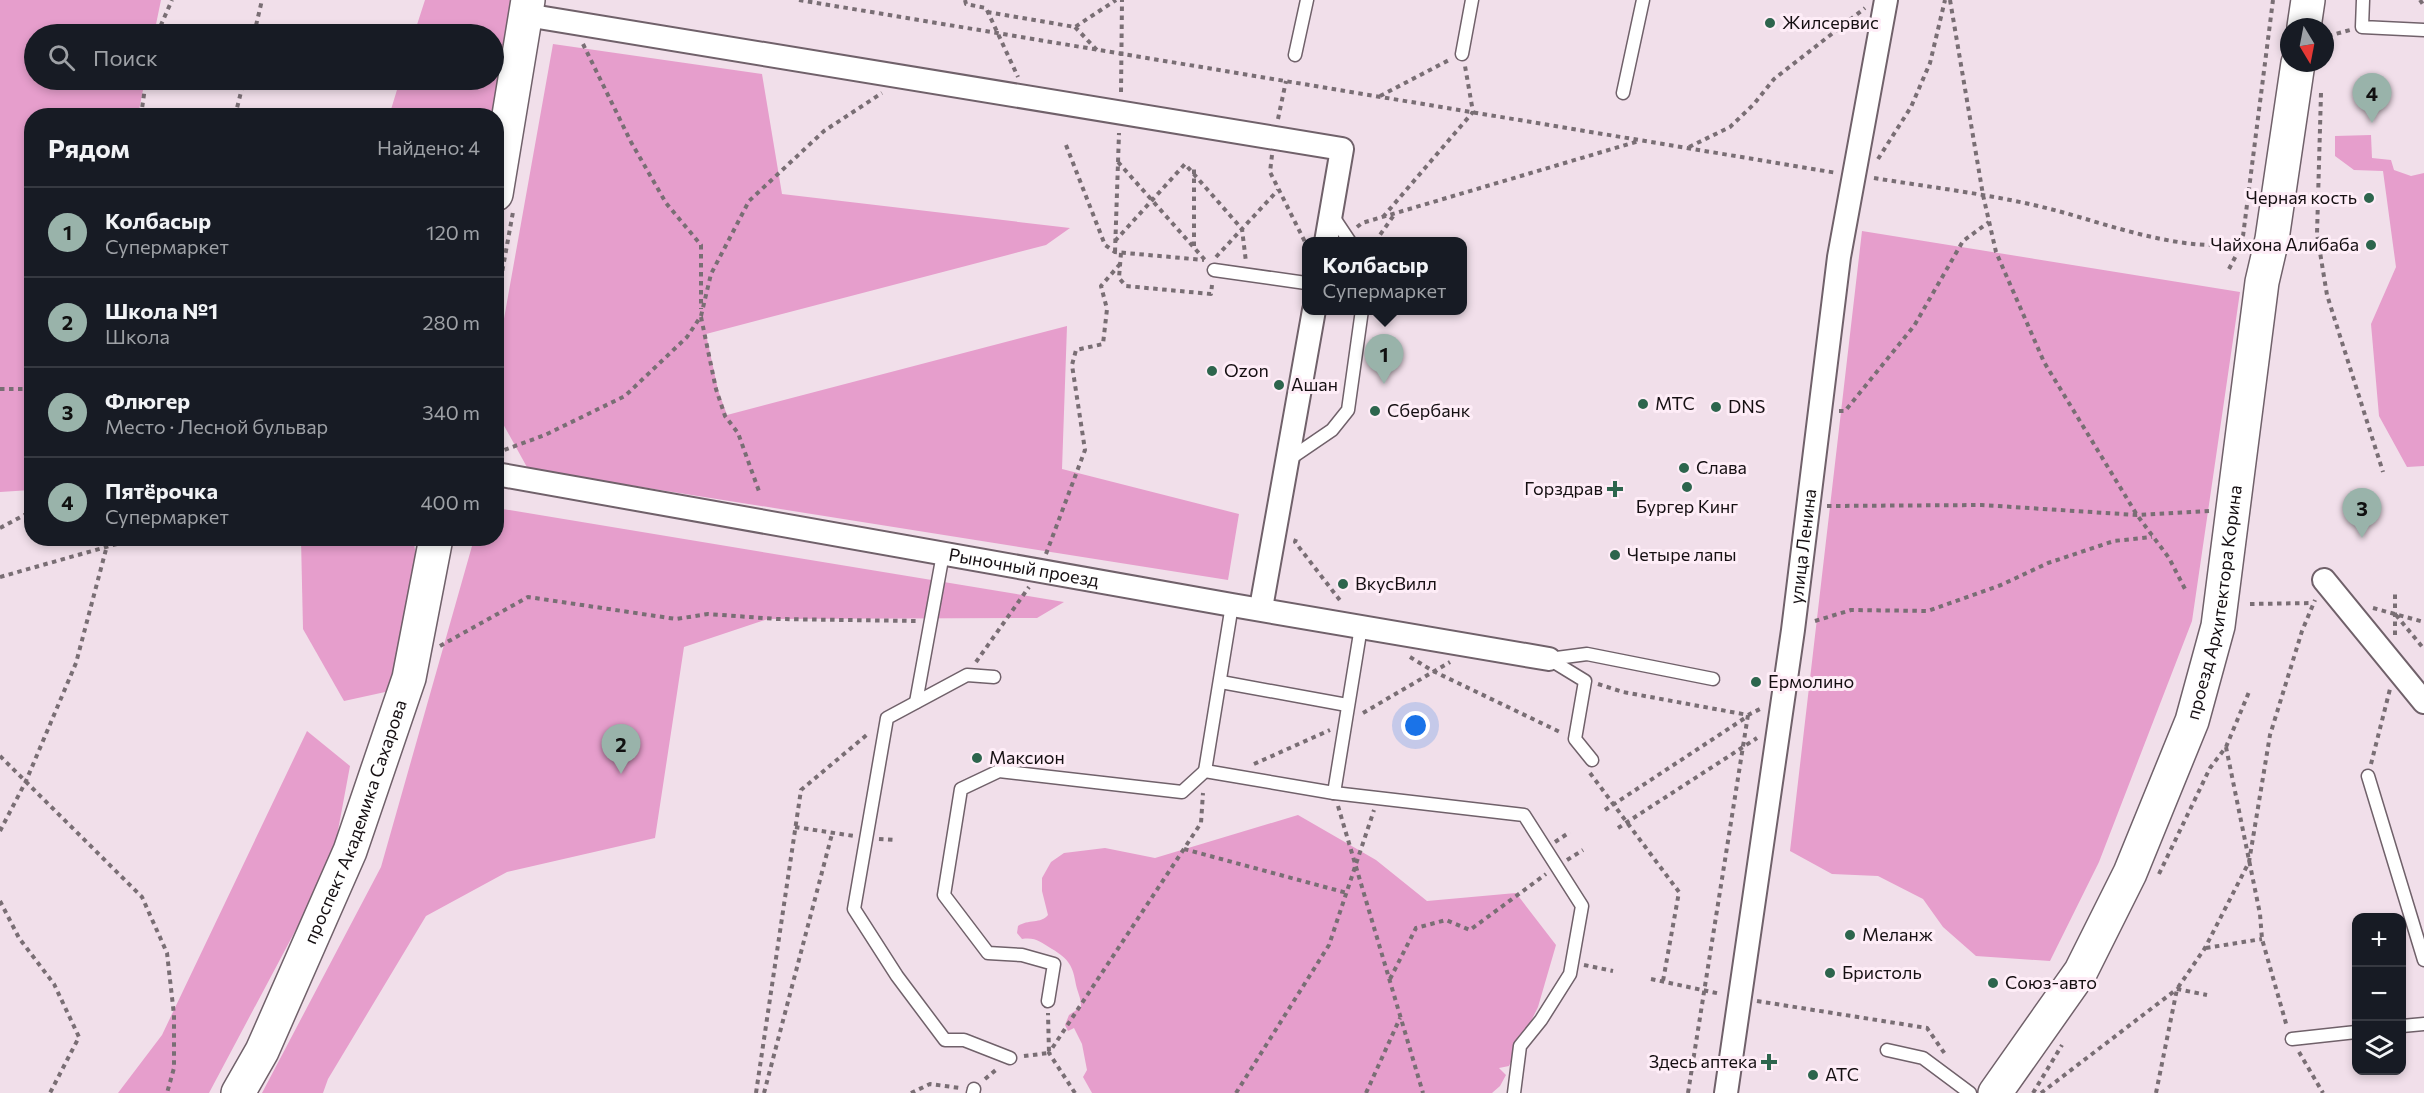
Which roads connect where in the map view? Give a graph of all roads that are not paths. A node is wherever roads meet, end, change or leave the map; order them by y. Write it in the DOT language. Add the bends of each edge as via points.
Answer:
graph roads {
  1 [pos="1307,0"];
  2 [pos="1472,0"];
  3 [pos="1643,0"];
  4 [pos="2308,0"];
  5 [pos="2363,0"];
  6 [pos="1876,3"];
  7 [pos="527,8"];
  8 [pos="2305,18"];
  9 [pos="2424,30"];
  10 [pos="1462,54"];
  11 [pos="1295,55"];
  12 [pos="2310,73"];
  13 [pos="1623,93"];
  14 [pos="504,146"];
  15 [pos="1340,237"];
  16 [pos="1214,270"];
  17 [pos="1302,282"];
  18 [pos="1313,315"];
  19 [pos="1361,315"];
  20 [pos="1287,461"];
  21 [pos="504,475"];
  22 [pos="434,546"];
  23 [pos="943,554"];
  24 [pos="2324,580"];
  25 [pos="1232,605"];
  26 [pos="1261,608"];
  27 [pos="1361,627"];
  28 [pos="1549,659"];
  29 [pos="994,677"];
  30 [pos="1713,679"];
  31 [pos="1221,682"];
  32 [pos="916,702"];
  33 [pos="2424,702"];
  34 [pos="1347,705"];
  35 [pos="1590,765"];
  36 [pos="1205,771"];
  37 [pos="2368,776"];
  38 [pos="1334,793"];
  39 [pos="2424,960"];
  40 [pos="1048,1001"];
  41 [pos="2424,1024"];
  42 [pos="2406,1026"];
  43 [pos="2352,1032"];
  44 [pos="2292,1039"];
  45 [pos="1887,1050"];
  46 [pos="1010,1058"];
  47 [pos="238,1093"];
  48 [pos="1514,1093"];
  49 [pos="1726,1093"];
  50 [pos="1970,1093"];
  51 [pos="1995,1093"];
  1 -- 11 [label="lane"];
  2 -- 10 [label="lane"];
  3 -- 13 [label="lane"];
  4 -- 8 [label="street"];
  5 -- 9 [label="lane" via="2362,27"];
  6 -- 49 [label="street, улица Ленина" via="1860,176 1839,257 1784,696"];
  7 -- 14 [label="street"];
  7 -- 15 [label="street" via="570,22 1342,148 1331,214"];
  12 -- 51 [label="street, проезд Архитектора Корина" via="2257,241 2262,282 2235,507 2218,626 2188,732 2130,873 2081,971"];
  16 -- 17 [label="lane"];
  18 -- 20 [label="street"];
  19 -- 20 [label="lane" via="1348,410 1332,430"];
  20 -- 26 [label="street"];
  21 -- 23 [label="street, Рыночный проезд"];
  22 -- 47 [label="street, проспект Академика Сахарова" via="409,678 350,851 262,1051"];
  23 -- 25 [label="street, Рыночный проезд"];
  23 -- 32 [label="lane"];
  24 -- 33 [label="street"];
  25 -- 26 [label="street, Рыночный проезд"];
  25 -- 31 [label="lane"];
  26 -- 27 [label="street, Рыночный проезд"];
  27 -- 28 [label="street, Рыночный проезд"];
  27 -- 34 [label="lane"];
  28 -- 30 [label="lane" via="1587,654"];
  28 -- 35 [label="lane" via="1585,681 1575,739"];
  29 -- 32 [label="lane" via="967,675"];
  31 -- 34 [label="lane"];
  31 -- 36 [label="lane"];
  32 -- 46 [label="lane" via="887,718 854,909 945,1040 964,1040"];
  34 -- 38 [label="lane"];
  36 -- 38 [label="lane"];
  36 -- 40 [label="lane" via="1182,792 999,771 961,789 944,896 988,953 1022,955 1053,964"];
  37 -- 39 [label="lane"];
  38 -- 48 [label="lane" via="1524,815 1582,906 1570,974 1520,1046"];
  41 -- 42 [label="lane"];
  43 -- 44 [label="lane"];
  45 -- 50 [label="lane" via="1923,1058"];
}
